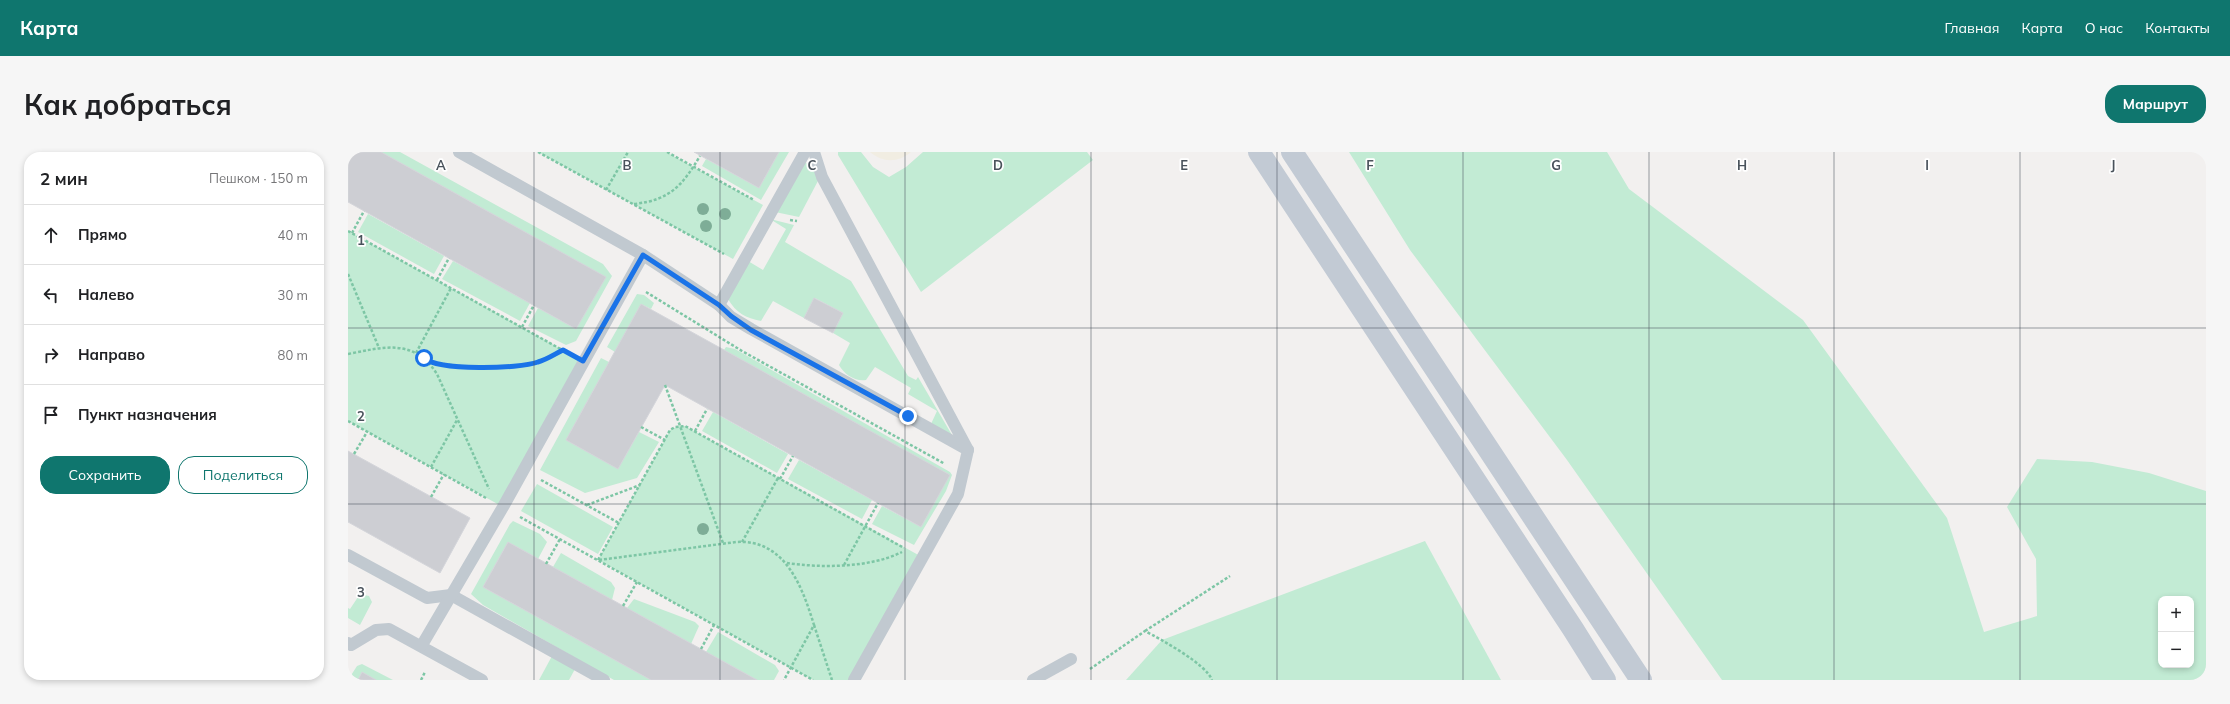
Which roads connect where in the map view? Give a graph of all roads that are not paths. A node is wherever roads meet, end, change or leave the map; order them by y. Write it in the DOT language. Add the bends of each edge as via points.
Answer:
graph roads {
  1 [pos="459,152"];
  2 [pos="804,152"];
  3 [pos="814,152"];
  4 [pos="1259,152"];
  5 [pos="1292,152"];
  6 [pos="643,255"];
  7 [pos="719,305"];
  8 [pos="968,450"];
  9 [pos="348,555"];
  10 [pos="451,595"];
  11 [pos="348,643"];
  12 [pos="422,645"];
  13 [pos="1071,659"];
  14 [pos="482,680"];
  15 [pos="604,680"];
  16 [pos="854,680"];
  17 [pos="1033,680"];
  18 [pos="1605,680"];
  19 [pos="1641,680"];
  1 -- 6 [label="lane"];
  2 -- 7 [label="lane"];
  3 -- 8 [label="lane" via="822,177"];
  4 -- 18 [label="main road" via="1565,615"];
  5 -- 19 [label="main road"];
  6 -- 7 [label="lane"];
  6 -- 10 [label="lane" via="523,470 499,505"];
  7 -- 8 [label="lane" via="751,330"];
  8 -- 16 [label="lane" via="958,494"];
  9 -- 10 [label="lane" via="427,598"];
  10 -- 12 [label="lane"];
  10 -- 15 [label="lane"];
  11 -- 12 [label="lane" via="351,644 376,630 389,629"];
  12 -- 14 [label="lane"];
  13 -- 17 [label="lane"];
}
